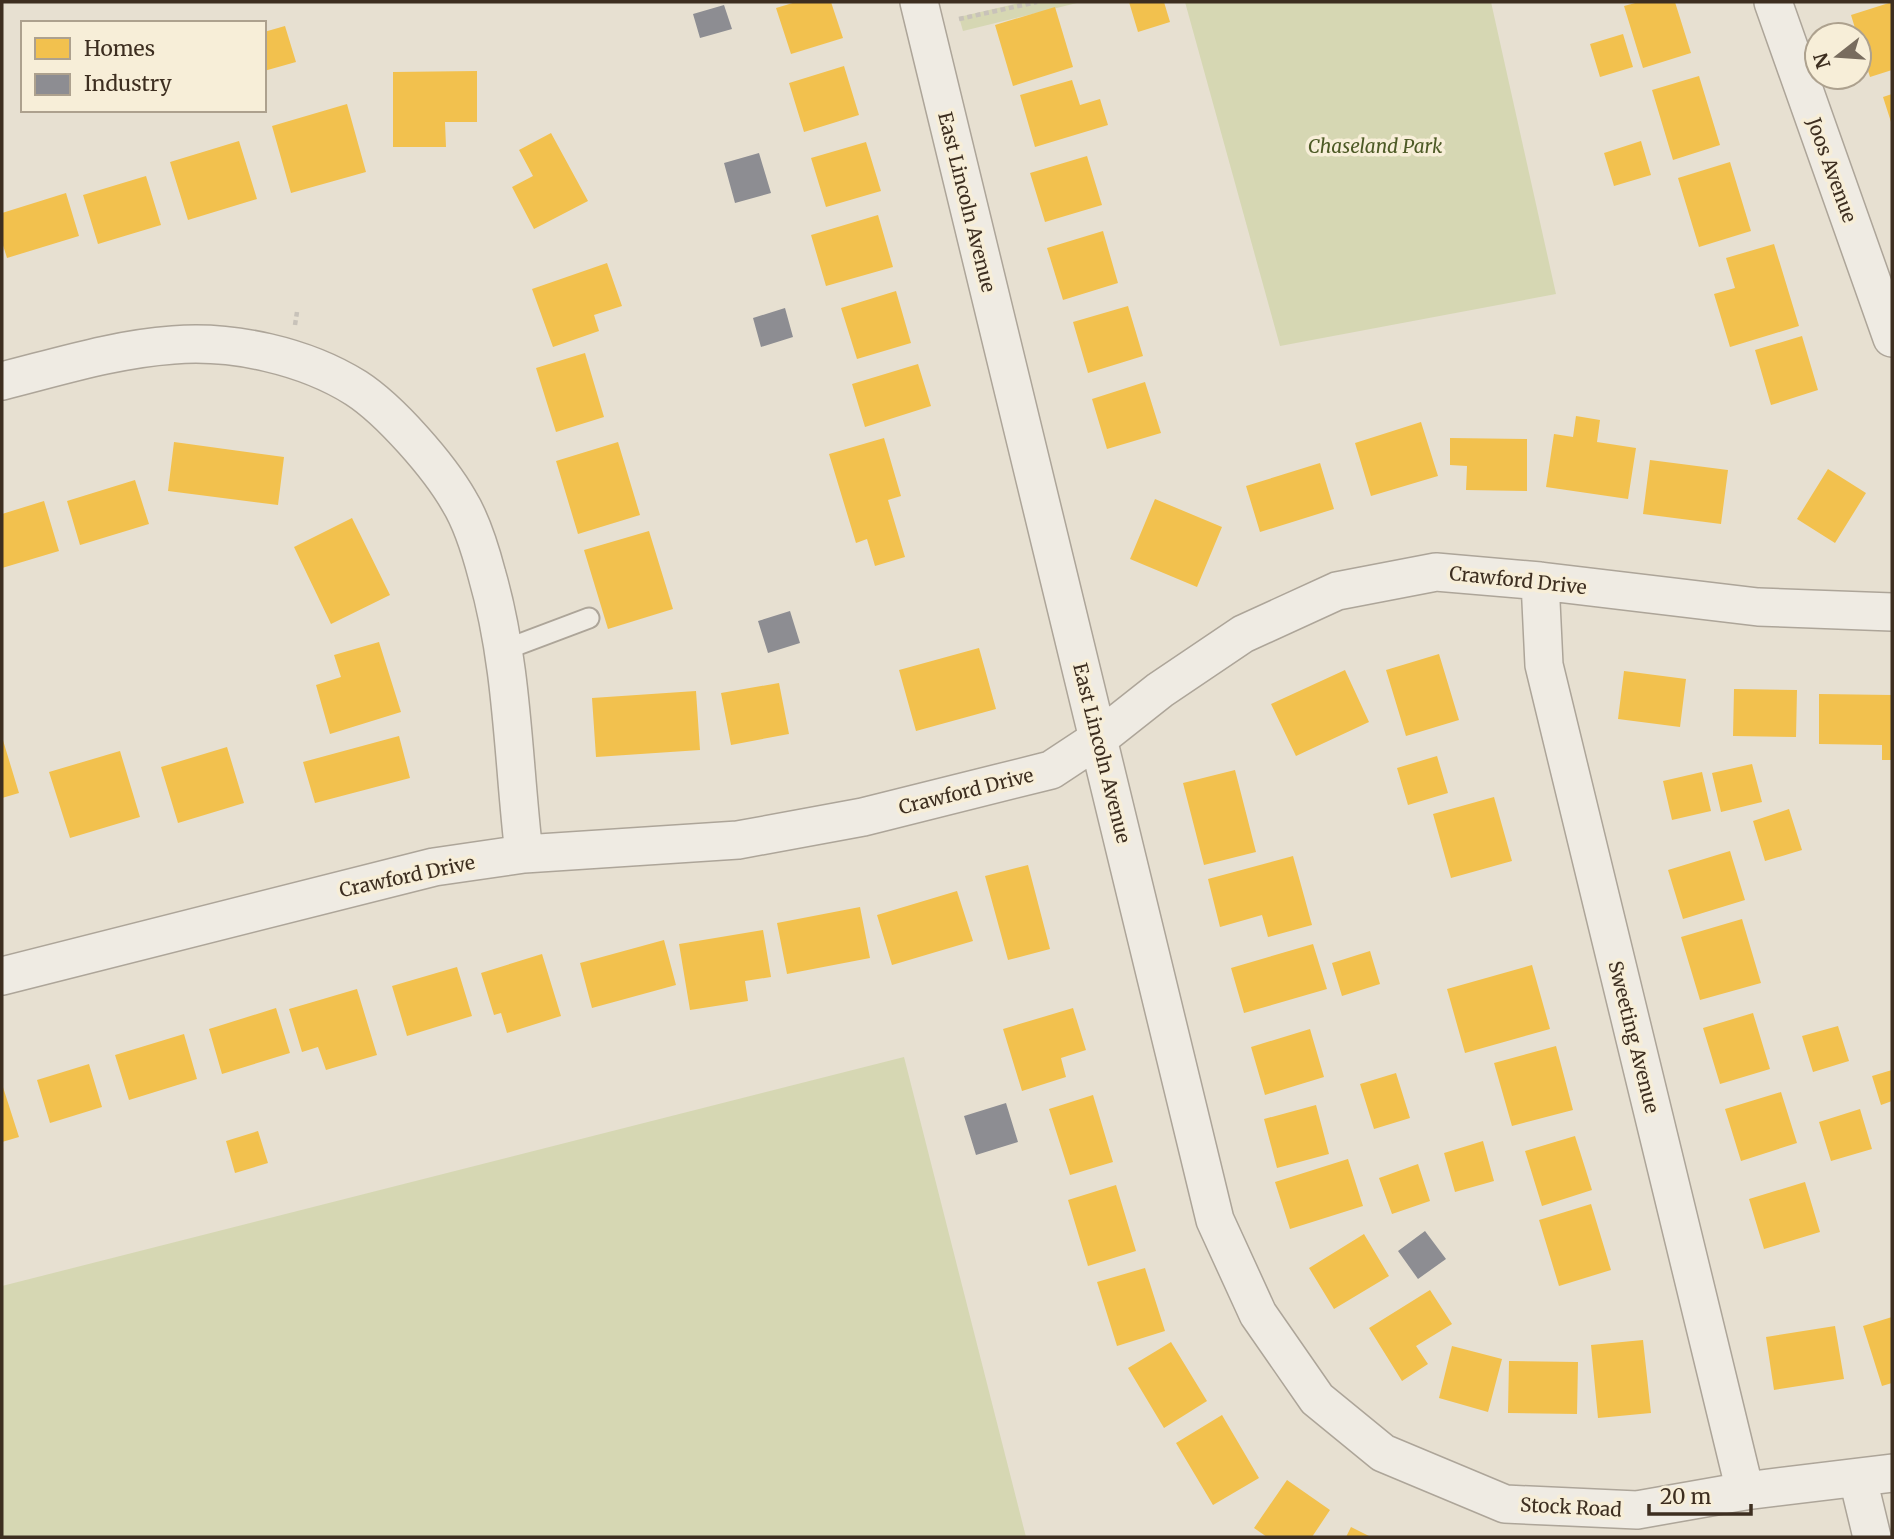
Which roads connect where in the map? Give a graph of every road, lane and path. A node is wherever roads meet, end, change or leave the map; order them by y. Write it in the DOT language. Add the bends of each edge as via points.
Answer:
graph roads {
  1 [pos="919,2"];
  2 [pos="1037,2"];
  3 [pos="1773,2"];
  4 [pos="954,20"];
  5 [pos="1892,338"];
  6 [pos="2,381"];
  7 [pos="1540,581"];
  8 [pos="1892,612"];
  9 [pos="589,618"];
  10 [pos="503,650"];
  11 [pos="1098,739"];
  12 [pos="524,854"];
  13 [pos="2,976"];
  14 [pos="1383,1453"];
  15 [pos="1875,1476"];
  16 [pos="1745,1491"];
  17 [pos="1872,1537"];
  1 -- 11 [label="street, East Lincoln Avenue"];
  2 -- 4 [label="path"];
  3 -- 5 [label="street, Joos Avenue"];
  6 -- 10 [label="street" via="111,353 174,344 237,348 300,362 357,389 414,441 460,502 487,575"];
  7 -- 8 [label="street, Crawford Drive" via="1758,607"];
  7 -- 11 [label="street, Crawford Drive" via="1436,572 1337,592 1243,634"];
  7 -- 16 [label="street, Sweeting Avenue" via="1544,665"];
  9 -- 10 [label="lane"];
  10 -- 12 [label="street"];
  11 -- 12 [label="street, Crawford Drive" via="1051,770 863,817 738,840"];
  11 -- 14 [label="street, East Lincoln Avenue" via="1215,1220 1258,1314 1317,1399"];
  12 -- 13 [label="street, Crawford Drive" via="434,867"];
  14 -- 16 [label="street, Stock Road" via="1505,1504 1637,1510"];
  15 -- 16 [label="street, Stock Road"];
  15 -- 17 [label="street"];
}
